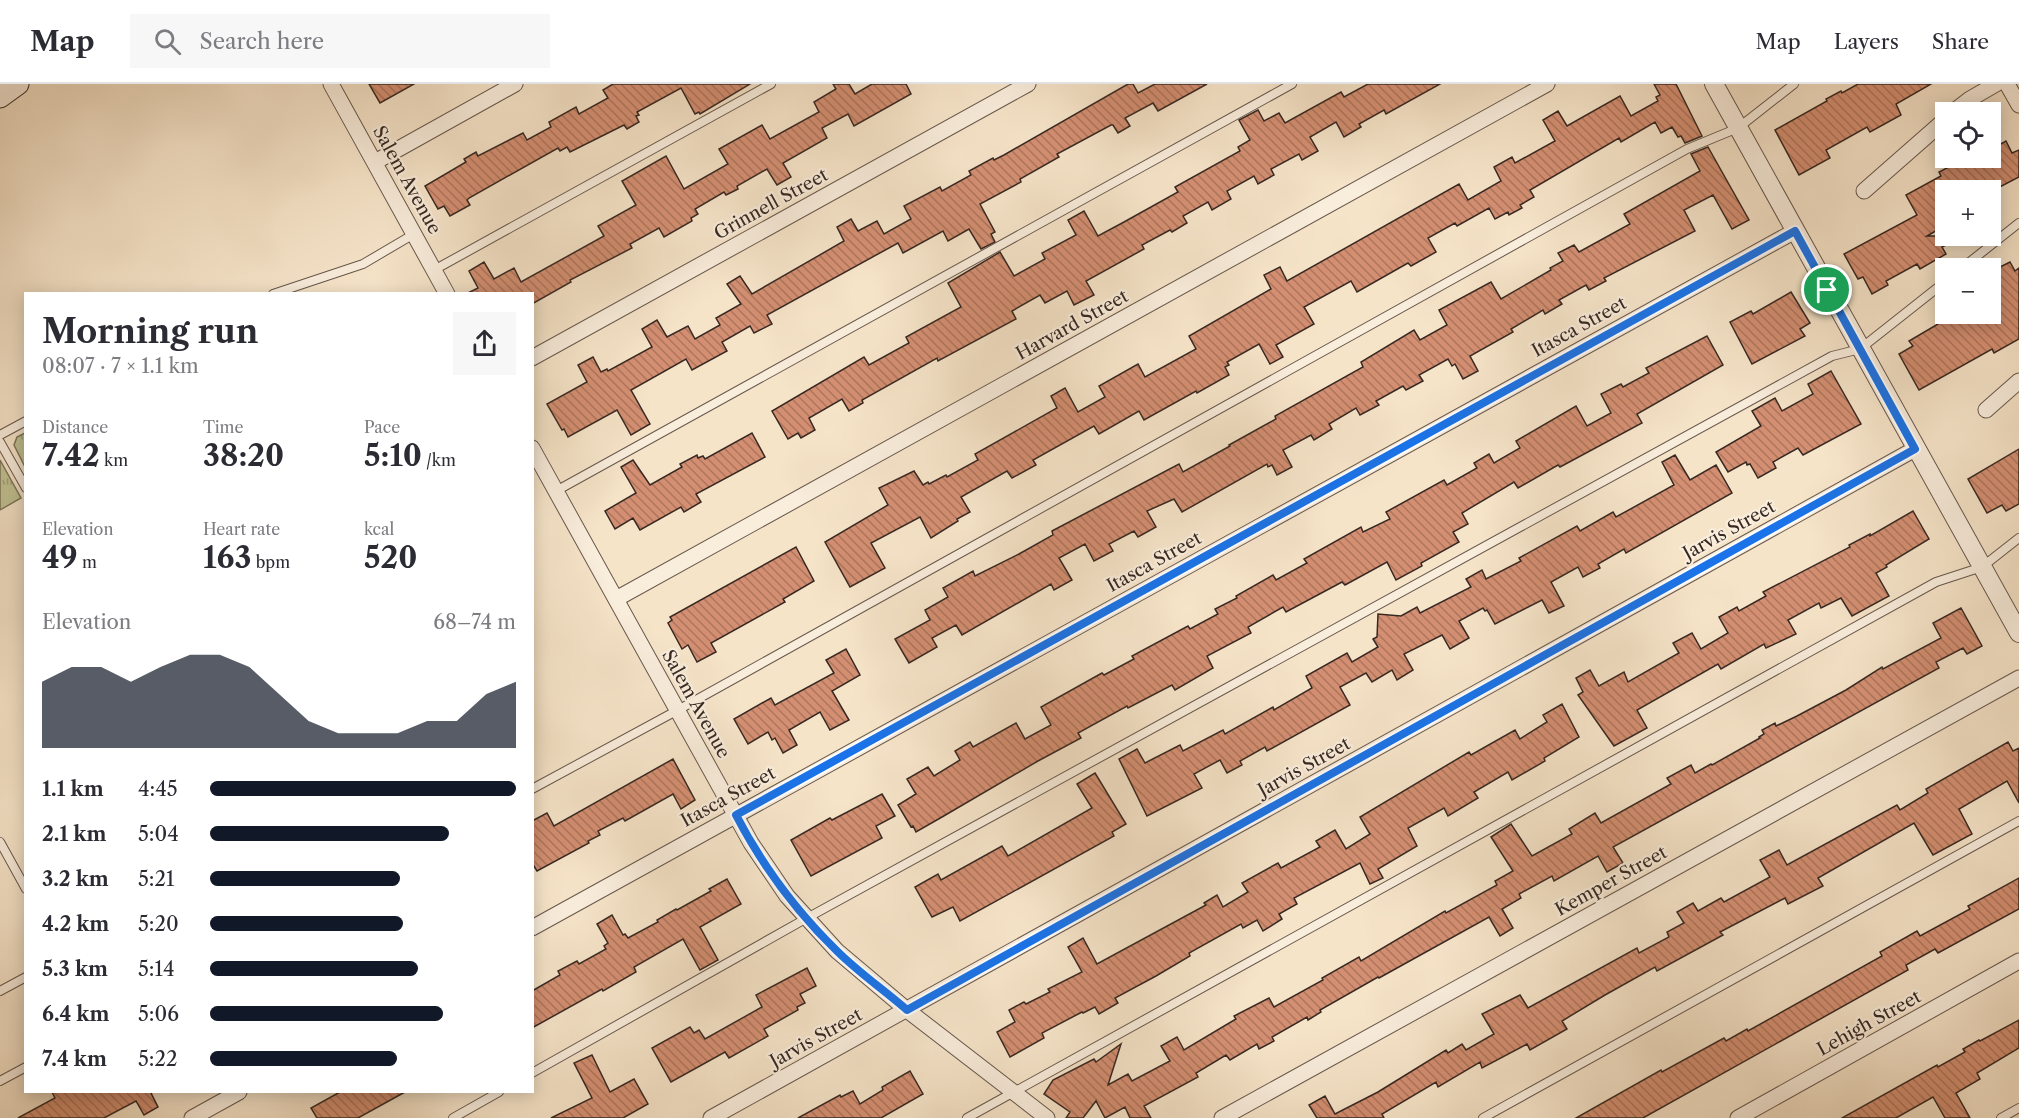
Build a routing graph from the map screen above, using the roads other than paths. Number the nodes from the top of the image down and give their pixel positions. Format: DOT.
graph roads {
  1 [pos="18,84"];
  2 [pos="331,84"];
  3 [pos="515,84"];
  4 [pos="771,84"];
  5 [pos="1028,84"];
  6 [pos="1292,84"];
  7 [pos="1547,84"];
  8 [pos="1714,84"];
  9 [pos="1794,84"];
  10 [pos="1996,84"];
  11 [pos="2007,84"];
  12 [pos="0,97"];
  13 [pos="1966,102"];
  14 [pos="2019,105"];
  15 [pos="1738,128"];
  16 [pos="1935,129"];
  17 [pos="375,162"];
  18 [pos="1864,191"];
  19 [pos="2019,223"];
  20 [pos="1795,231"];
  21 [pos="414,234"];
  22 [pos="1975,258"];
  23 [pos="434,270"];
  24 [pos="1935,290"];
  25 [pos="279,292"];
  26 [pos="446,292"];
  27 [pos="1860,349"];
  28 [pos="534,357"];
  29 [pos="2019,381"];
  30 [pos="1986,410"];
  31 [pos="24,422"];
  32 [pos="0,435"];
  33 [pos="0,442"];
  34 [pos="1915,449"];
  35 [pos="534,452"];
  36 [pos="24,484"];
  37 [pos="556,491"];
  38 [pos="2019,538"];
  39 [pos="1982,567"];
  40 [pos="616,599"];
  41 [pos="2019,633"];
  42 [pos="2019,678"];
  43 [pos="678,710"];
  44 [pos="534,788"];
  45 [pos="736,815"];
  46 [pos="2019,821"];
  47 [pos="0,842"];
  48 [pos="24,885"];
  49 [pos="807,918"];
  50 [pos="534,927"];
  51 [pos="2019,962"];
  52 [pos="24,978"];
  53 [pos="0,991"];
  54 [pos="907,1010"];
  55 [pos="24,1068"];
  56 [pos="534,1072"];
  57 [pos="0,1081"];
  58 [pos="1014,1092"];
  59 [pos="237,1093"];
  60 [pos="497,1093"];
  61 [pos="2019,1108"];
  62 [pos="192,1118"];
  63 [pos="453,1118"];
  64 [pos="711,1118"];
  65 [pos="967,1118"];
  66 [pos="1047,1118"];
  67 [pos="1222,1118"];
  68 [pos="1483,1118"];
  69 [pos="1738,1118"];
  70 [pos="2001,1118"];
  1 -- 12 [label="main road"];
  2 -- 17 [label="street, Salem Avenue"];
  3 -- 17 [label="street"];
  4 -- 23 [label="lane"];
  5 -- 28 [label="street, Grinnell Street"];
  6 -- 37 [label="lane"];
  7 -- 40 [label="street, Harvard Street"];
  8 -- 15 [label="street"];
  9 -- 15 [label="lane"];
  10 -- 13 [label="street"];
  11 -- 14 [label="street"];
  15 -- 20 [label="street"];
  15 -- 43 [label="lane"];
  16 -- 18 [label="street"];
  17 -- 21 [label="street, Salem Avenue"];
  19 -- 22 [label="lane"];
  20 -- 27 [label="street"];
  20 -- 45 [label="street, Itasca Street"];
  21 -- 23 [label="street, Salem Avenue"];
  21 -- 25 [label="lane"];
  23 -- 26 [label="street, Salem Avenue"];
  24 -- 27 [label="lane"];
  27 -- 34 [label="street"];
  27 -- 49 [label="lane"];
  29 -- 30 [label="street"];
  31 -- 32 [label="lane"];
  33 -- 36 [label="lane"];
  34 -- 39 [label="street"];
  34 -- 54 [label="street, Jarvis Street"];
  35 -- 37 [label="street, Salem Avenue"];
  37 -- 40 [label="street, Salem Avenue"];
  38 -- 39 [label="lane"];
  39 -- 41 [label="street"];
  39 -- 58 [label="lane"];
  40 -- 43 [label="street, Salem Avenue"];
  42 -- 67 [label="street, Kemper Street"];
  43 -- 44 [label="lane"];
  43 -- 45 [label="street, Salem Avenue"];
  45 -- 49 [label="street, Salem Avenue"];
  45 -- 50 [label="street, Itasca Street"];
  46 -- 68 [label="lane"];
  47 -- 48 [label="lane"];
  49 -- 54 [label="street, Salem Avenue"];
  49 -- 56 [label="lane"];
  51 -- 69 [label="street, Lehigh Street"];
  52 -- 53 [label="lane"];
  54 -- 58 [label="street, Salem Avenue"];
  54 -- 64 [label="street, Jarvis Street"];
  55 -- 57 [label="lane"];
  58 -- 65 [label="lane"];
  58 -- 66 [label="street, Salem Avenue"];
  59 -- 62 [label="street"];
  60 -- 63 [label="lane"];
  61 -- 70 [label="lane"];
}
